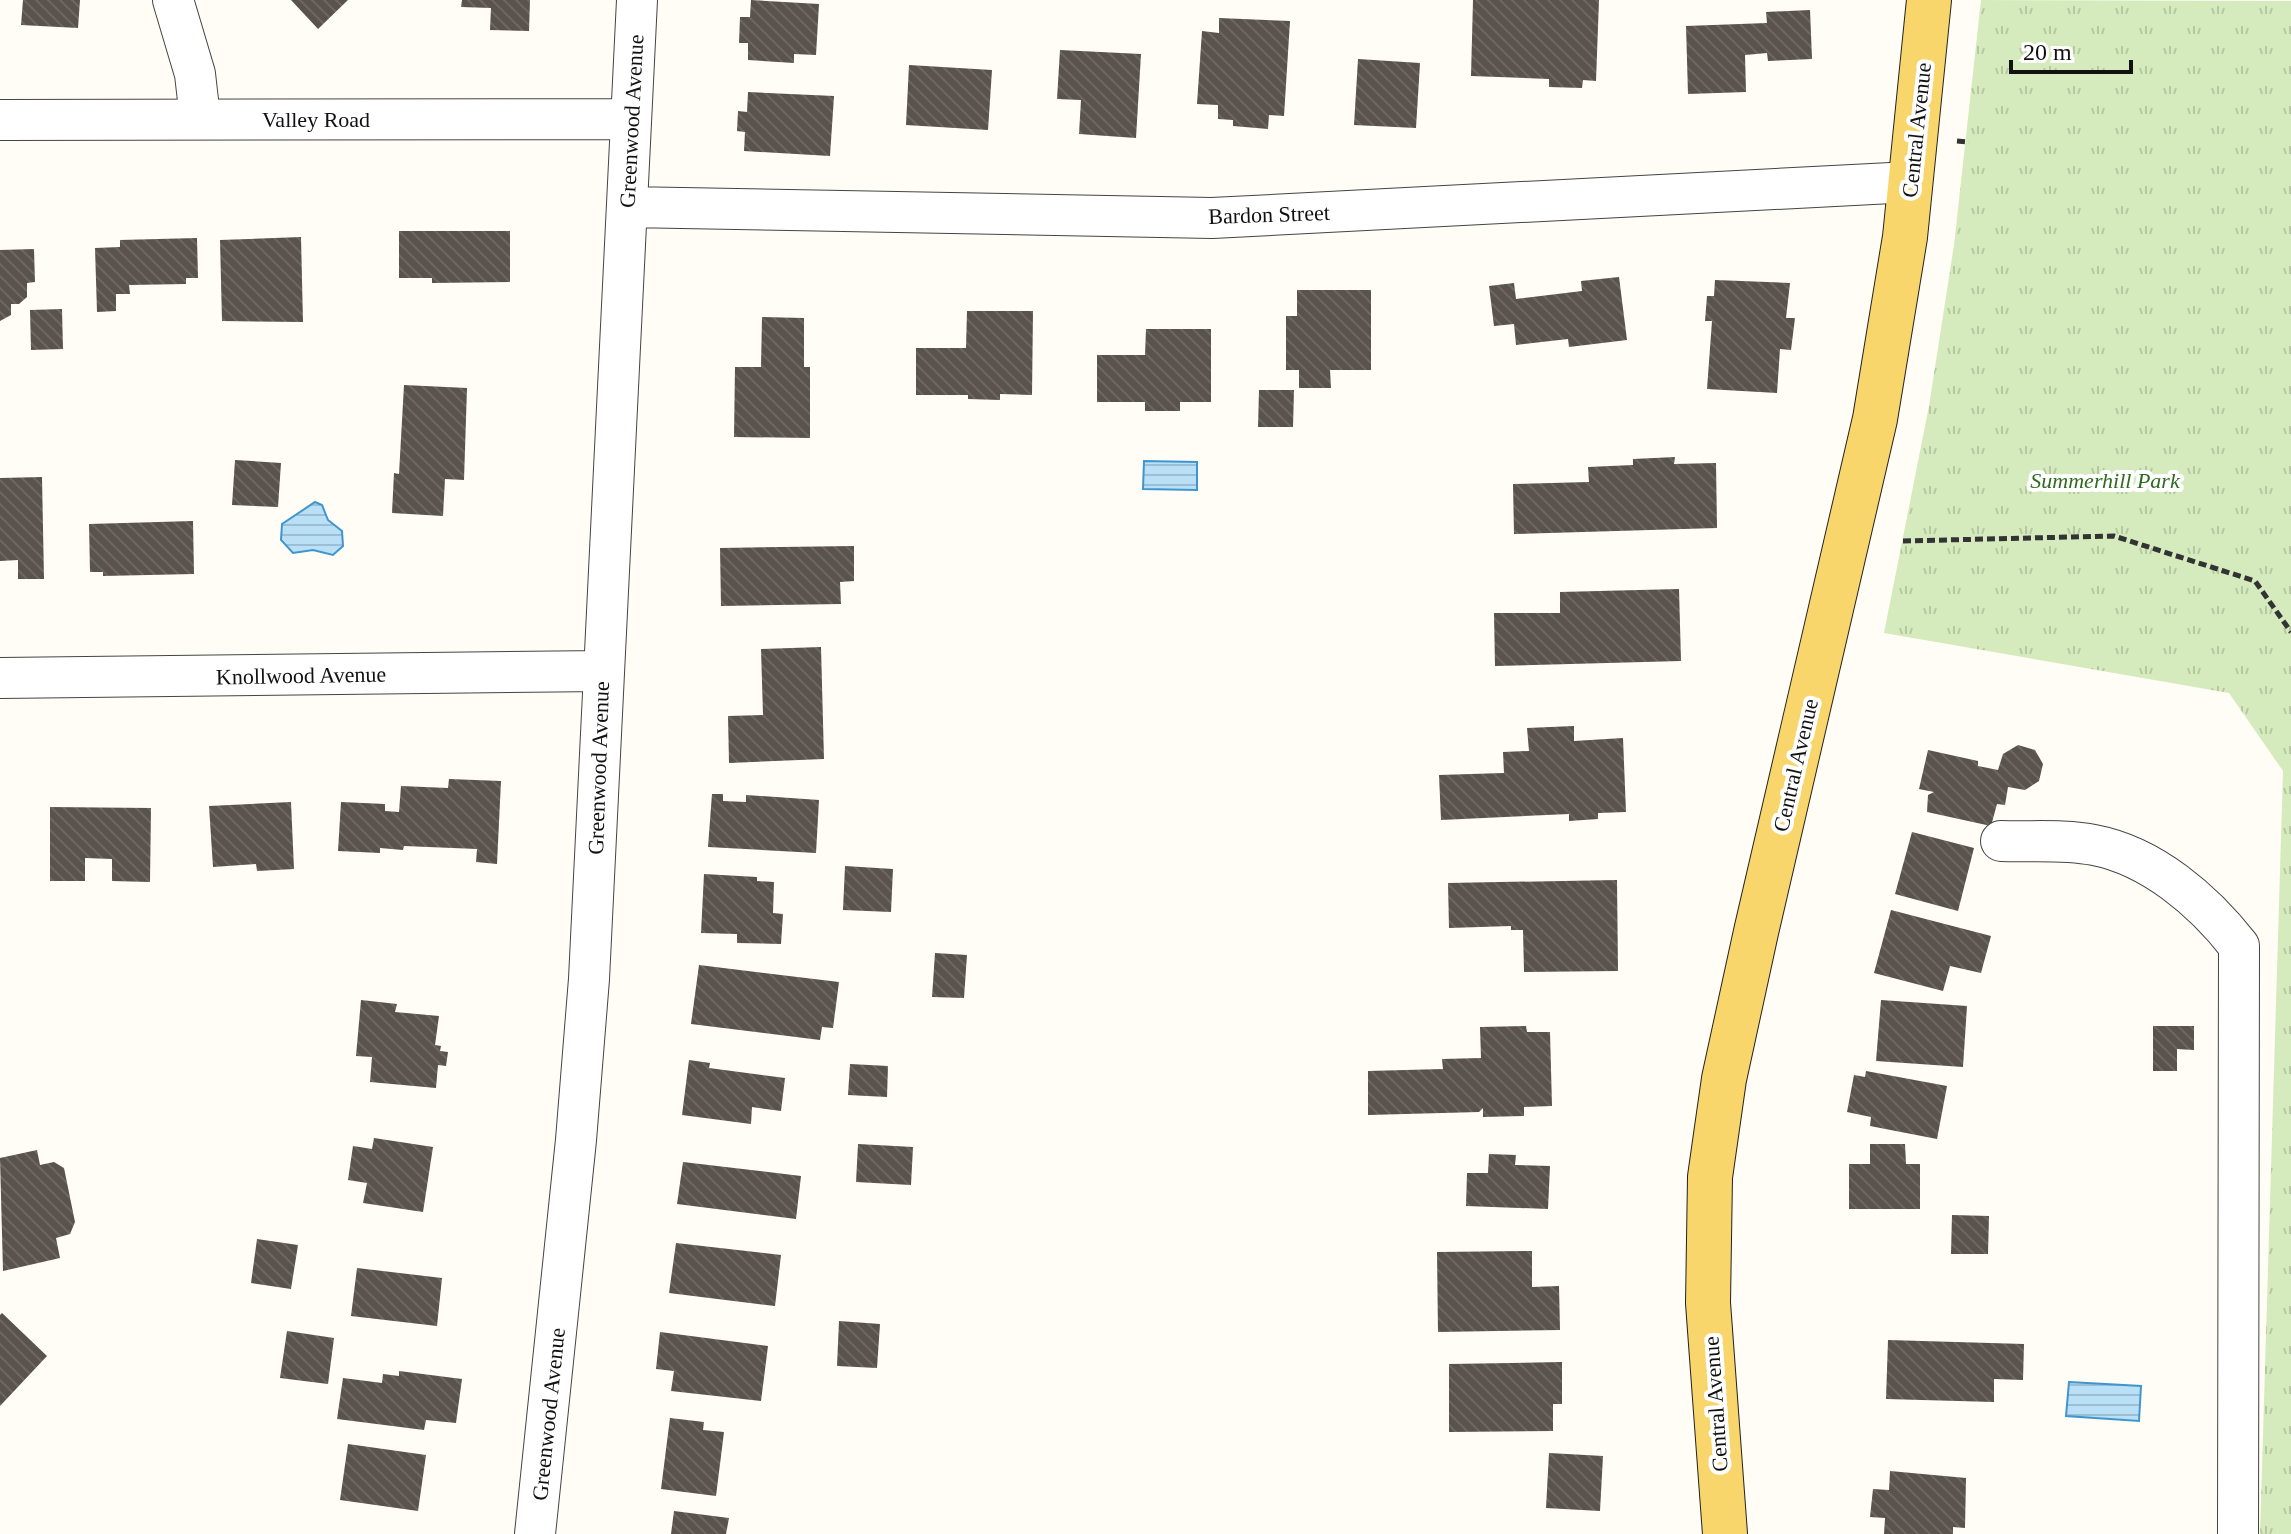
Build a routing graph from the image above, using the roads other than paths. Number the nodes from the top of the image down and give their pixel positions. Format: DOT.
graph roads {
  1 [pos="173,0"];
  2 [pos="637,0"];
  3 [pos="1929,0"];
  4 [pos="200,118"];
  5 [pos="631,119"];
  6 [pos="0,120"];
  7 [pos="1911,182"];
  8 [pos="627,207"];
  9 [pos="602,671"];
  10 [pos="0,678"];
  11 [pos="2001,841"];
  12 [pos="535,1534"];
  13 [pos="1725,1534"];
  14 [pos="2238,1534"];
  1 -- 4 [label="street"];
  2 -- 5 [label="street, Greenwood Avenue"];
  3 -- 7 [label="main road, Central Avenue"];
  4 -- 5 [label="street, Valley Road"];
  4 -- 6 [label="street, Valley Road"];
  5 -- 8 [label="street, Greenwood Avenue"];
  7 -- 8 [label="street, Bardon Street"];
  7 -- 13 [label="main road, Central Avenue"];
  8 -- 9 [label="street, Greenwood Avenue"];
  9 -- 10 [label="street, Knollwood Avenue"];
  9 -- 12 [label="street, Greenwood Avenue"];
  11 -- 14 [label="street"];
}
